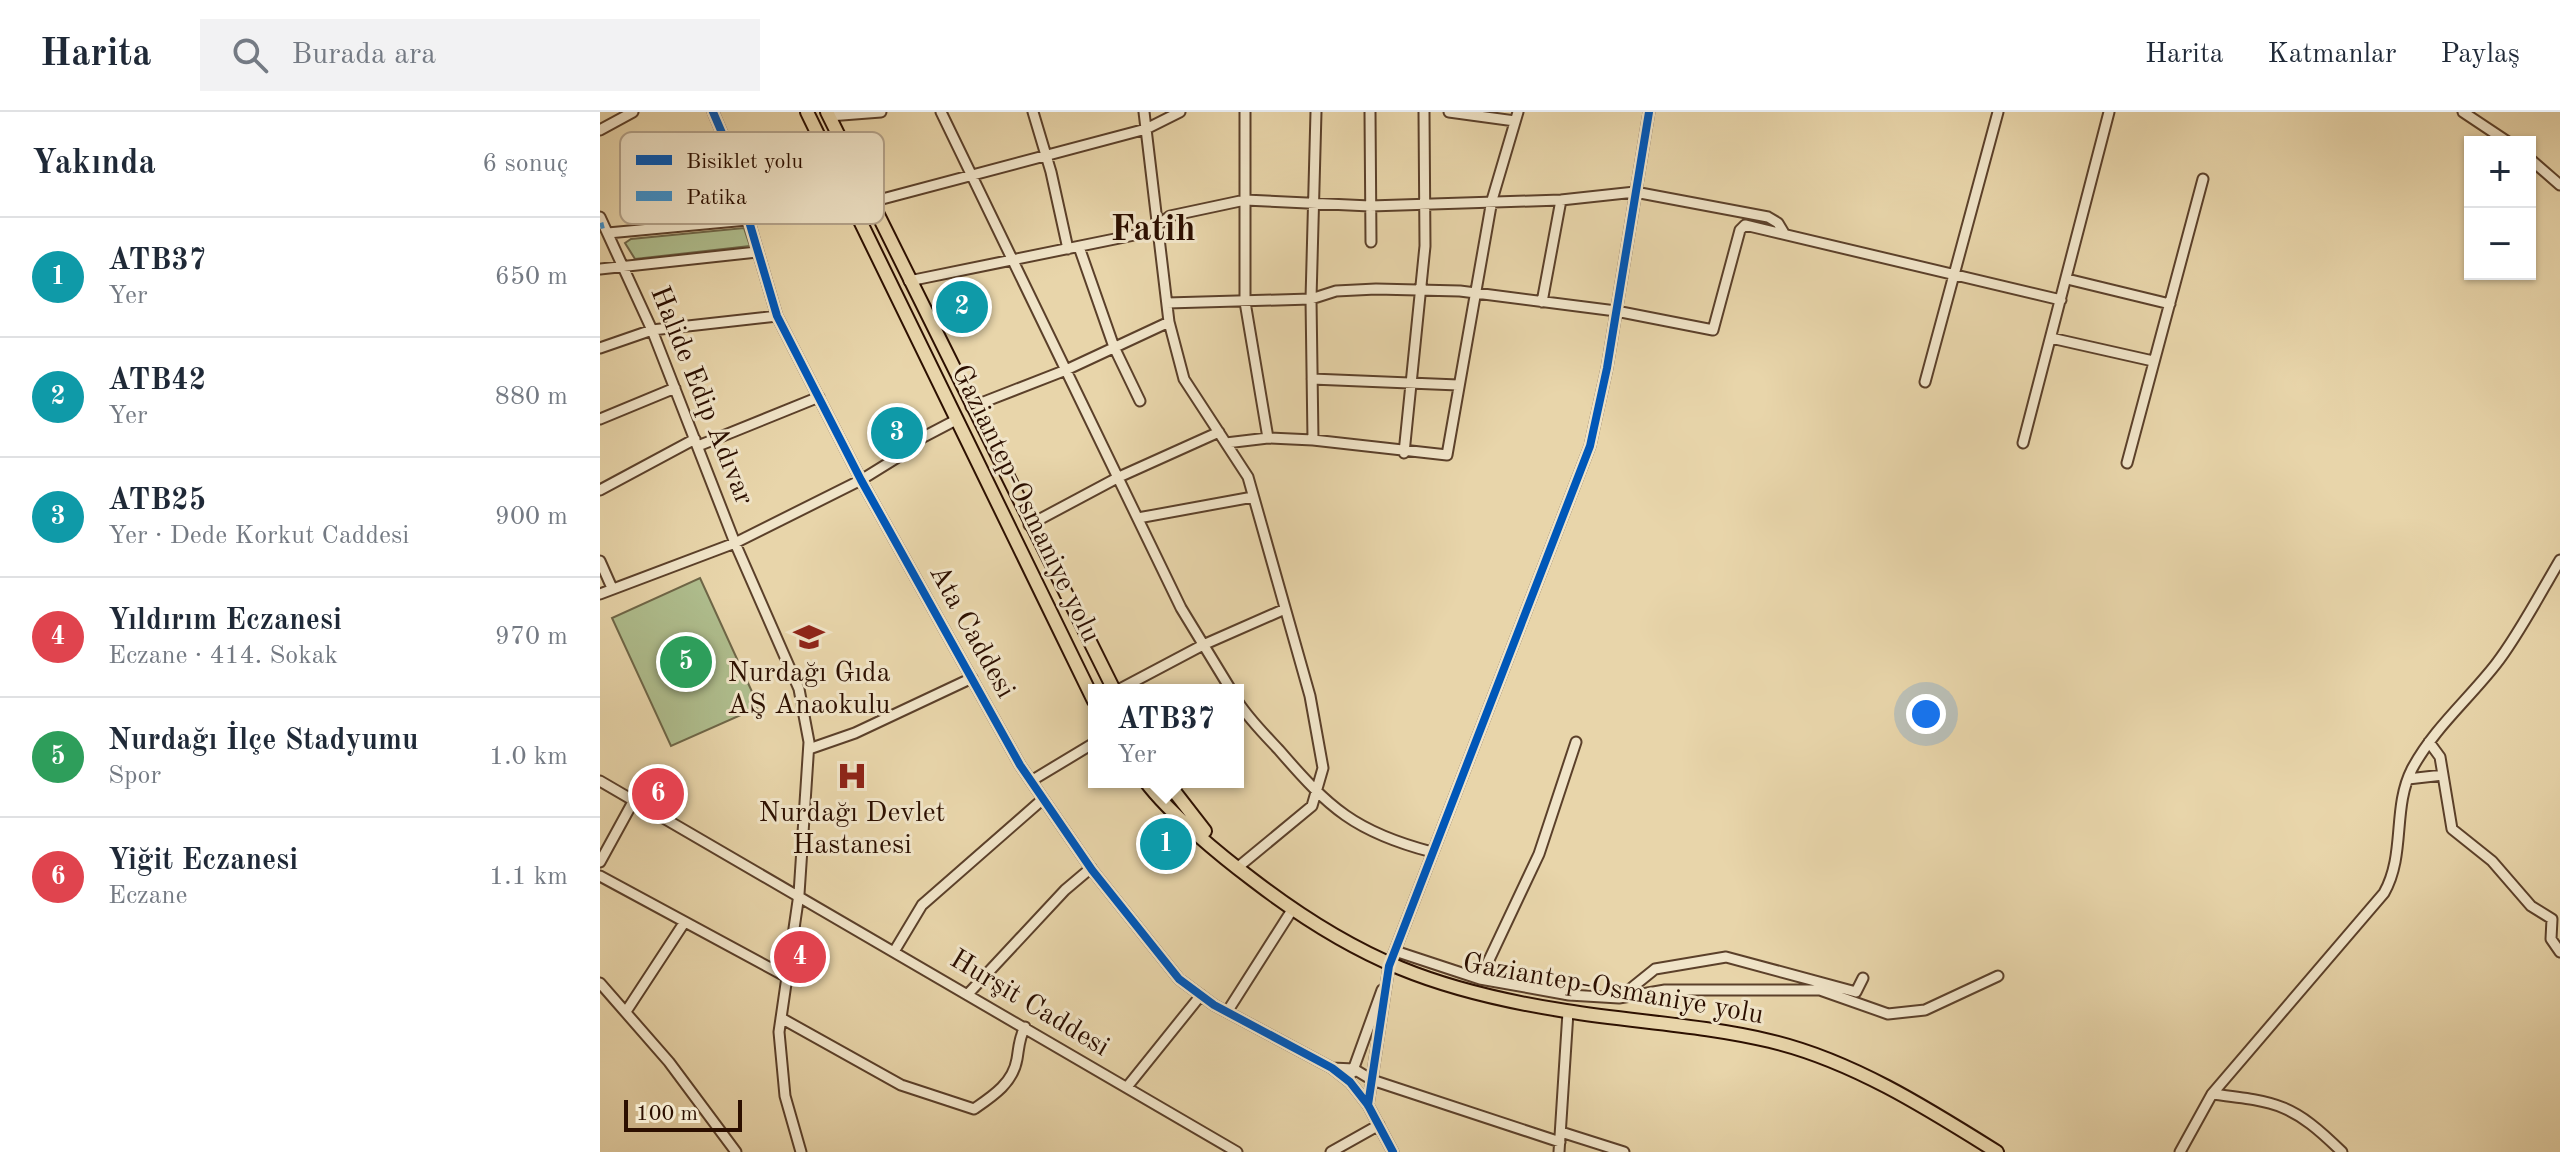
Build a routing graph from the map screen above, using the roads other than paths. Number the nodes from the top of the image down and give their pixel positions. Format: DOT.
graph roads {
  1 [pos="633,112"];
  2 [pos="713,112"];
  3 [pos="807,112"];
  4 [pos="881,112"];
  5 [pos="941,112"];
  6 [pos="1033,112"];
  7 [pos="1144,112"];
  8 [pos="1180,112"];
  9 [pos="1245,112"];
  10 [pos="1316,112"];
  11 [pos="1370,112"];
  12 [pos="1424,112"];
  13 [pos="1449,112"];
  14 [pos="1649,112"];
  15 [pos="1998,112"];
  16 [pos="2109,112"];
  17 [pos="2463,112"];
  18 [pos="828,114"];
  19 [pos="1517,117"];
  20 [pos="1146,129"];
  21 [pos="600,130"];
  22 [pos="722,132"];
  23 [pos="817,132"];
  24 [pos="837,132"];
  25 [pos="2499,136"];
  26 [pos="1046,156"];
  27 [pos="2536,164"];
  28 [pos="974,177"];
  29 [pos="2203,179"];
  30 [pos="2560,185"];
  31 [pos="1635,192"];
  32 [pos="884,199"];
  33 [pos="1245,200"];
  34 [pos="1492,200"];
  35 [pos="1561,200"];
  36 [pos="1422,203"];
  37 [pos="1316,204"];
  38 [pos="1370,206"];
  39 [pos="1157,223"];
  40 [pos="632,224"];
  41 [pos="748,224"];
  42 [pos="863,224"];
  43 [pos="882,224"];
  44 [pos="603,225"];
  45 [pos="1784,233"];
  46 [pos="1371,242"];
  47 [pos="1079,247"];
  48 [pos="1068,249"];
  49 [pos="757,252"];
  50 [pos="1013,260"];
  51 [pos="624,266"];
  52 [pos="600,269"];
  53 [pos="1953,273"];
  54 [pos="2067,279"];
  55 [pos="909,281"];
  56 [pos="1421,289"];
  57 [pos="1474,292"];
  58 [pos="1311,299"];
  59 [pos="2061,300"];
  60 [pos="1245,302"];
  61 [pos="1542,302"];
  62 [pos="1167,303"];
  63 [pos="2170,304"];
  64 [pos="1616,311"];
  65 [pos="777,316"];
  66 [pos="1169,322"];
  67 [pos="652,330"];
  68 [pos="2051,338"];
  69 [pos="1114,347"];
  70 [pos="600,348"];
  71 [pos="2153,361"];
  72 [pos="1066,370"];
  73 [pos="1312,379"];
  74 [pos="1411,381"];
  75 [pos="1925,382"];
  76 [pos="1458,385"];
  77 [pos="675,388"];
  78 [pos="819,397"];
  79 [pos="1140,401"];
  80 [pos="971,407"];
  81 [pos="600,419"];
  82 [pos="956,420"];
  83 [pos="1219,432"];
  84 [pos="1268,438"];
  85 [pos="1313,440"];
  86 [pos="697,442"];
  87 [pos="1226,443"];
  88 [pos="2023,443"];
  89 [pos="1404,453"];
  90 [pos="2127,463"];
  91 [pos="1119,477"];
  92 [pos="861,480"];
  93 [pos="600,490"];
  94 [pos="1253,497"];
  95 [pos="1138,518"];
  96 [pos="1029,525"];
  97 [pos="735,543"];
  98 [pos="2560,560"];
  99 [pos="600,561"];
  100 [pos="612,588"];
  101 [pos="600,594"];
  102 [pos="1285,609"];
  103 [pos="1203,645"];
  104 [pos="972,678"];
  105 [pos="1113,684"];
  106 [pos="1128,684"];
  107 [pos="1227,684"];
  108 [pos="1088,689"];
  109 [pos="1244,709"];
  110 [pos="1576,742"];
  111 [pos="2429,742"];
  112 [pos="1088,747"];
  113 [pos="809,749"];
  114 [pos="2443,775"];
  115 [pos="2408,779"];
  116 [pos="600,781"];
  117 [pos="1031,781"];
  118 [pos="1152,788"];
  119 [pos="1172,788"];
  120 [pos="1315,792"];
  121 [pos="1043,799"];
  122 [pos="634,800"];
  123 [pos="1432,852"];
  124 [pos="600,862"];
  125 [pos="1233,865"];
  126 [pos="1091,868"];
  127 [pos="600,876"];
  128 [pos="799,894"];
  129 [pos="1292,910"];
  130 [pos="684,923"];
  131 [pos="895,950"];
  132 [pos="1395,951"];
  133 [pos="2560,952"];
  134 [pos="1389,966"];
  135 [pos="785,976"];
  136 [pos="1998,976"];
  137 [pos="1863,978"];
  138 [pos="1480,979"];
  139 [pos="600,983"];
  140 [pos="1384,987"];
  141 [pos="968,994"];
  142 [pos="1201,995"];
  143 [pos="1619,998"];
  144 [pos="627,1010"];
  145 [pos="1227,1012"];
  146 [pos="1568,1012"];
  147 [pos="781,1018"];
  148 [pos="1025,1027"];
  149 [pos="1332,1068"];
  150 [pos="1354,1069"];
  151 [pos="1372,1080"];
  152 [pos="1350,1082"];
  153 [pos="1127,1087"];
  154 [pos="2212,1094"];
  155 [pos="1368,1105"];
  156 [pos="1379,1125"];
  157 [pos="1560,1142"];
  158 [pos="736,1152"];
  159 [pos="801,1152"];
  160 [pos="1237,1152"];
  161 [pos="1331,1152"];
  162 [pos="1393,1152"];
  163 [pos="1624,1152"];
  164 [pos="1997,1152"];
  165 [pos="2180,1152"];
  166 [pos="2342,1152"];
  1 -- 21 [label="street"];
  2 -- 22 [label="street, Ata Caddesi"];
  3 -- 23 [label="highway, Gaziantep-Osmaniye yolu"];
  4 -- 18 [label="street"];
  5 -- 28 [label="street"];
  6 -- 26 [label="street"];
  7 -- 20 [label="street"];
  8 -- 20 [label="street"];
  9 -- 33 [label="street"];
  10 -- 37 [label="street"];
  11 -- 38 [label="street"];
  12 -- 36 [label="street"];
  13 -- 19 [label="street"];
  14 -- 31 [label="street"];
  15 -- 53 [label="street"];
  16 -- 54 [label="street"];
  17 -- 25 [label="street"];
  18 -- 24 [label="highway, Gaziantep-Osmaniye yolu"];
  19 -- 34 [label="street"];
  20 -- 26 [label="street"];
  20 -- 39 [label="street"];
  26 -- 28 [label="street"];
  26 -- 48 [label="street"];
  27 -- 30 [label="street"];
  28 -- 32 [label="street"];
  28 -- 50 [label="street"];
  29 -- 63 [label="street"];
  31 -- 35 [label="street"];
  31 -- 45 [label="street"];
  31 -- 64 [label="street"];
  33 -- 37 [label="street"];
  33 -- 39 [label="street"];
  33 -- 60 [label="street"];
  34 -- 35 [label="street"];
  34 -- 36 [label="street"];
  34 -- 57 [label="street"];
  35 -- 61 [label="street"];
  36 -- 38 [label="street"];
  36 -- 56 [label="street"];
  37 -- 38 [label="street"];
  37 -- 58 [label="street"];
  38 -- 46 [label="street"];
  39 -- 47 [label="street"];
  39 -- 62 [label="street"];
  40 -- 44 [label="street"];
  41 -- 49 [label="street, Ata Caddesi"];
  42 -- 82 [label="highway, Gaziantep-Osmaniye yolu"];
  43 -- 55 [label="highway, Gaziantep-Osmaniye yolu"];
  44 -- 51 [label="street, Halide Edip Adıvar"];
  45 -- 53 [label="street"];
  45 -- 64 [label="street"];
  47 -- 48 [label="street"];
  47 -- 69 [label="street"];
  48 -- 50 [label="street"];
  49 -- 51 [label="street"];
  49 -- 65 [label="street, Ata Caddesi"];
  50 -- 55 [label="street"];
  50 -- 72 [label="street"];
  51 -- 52 [label="street"];
  51 -- 67 [label="street, Halide Edip Adıvar"];
  53 -- 59 [label="street"];
  53 -- 75 [label="street"];
  54 -- 59 [label="street"];
  54 -- 63 [label="street"];
  55 -- 80 [label="highway, Gaziantep-Osmaniye yolu"];
  56 -- 57 [label="street"];
  56 -- 58 [label="street"];
  56 -- 74 [label="street"];
  57 -- 61 [label="street"];
  57 -- 76 [label="street"];
  58 -- 60 [label="street"];
  58 -- 73 [label="street"];
  59 -- 68 [label="street"];
  60 -- 62 [label="street"];
  60 -- 84 [label="street"];
  61 -- 64 [label="street"];
  62 -- 66 [label="street"];
  63 -- 71 [label="street"];
  64 -- 123 [label="street"];
  65 -- 67 [label="street"];
  65 -- 78 [label="street, Ata Caddesi"];
  66 -- 69 [label="street"];
  66 -- 83 [label="street"];
  67 -- 70 [label="street"];
  67 -- 77 [label="street, Halide Edip Adıvar"];
  68 -- 71 [label="street"];
  68 -- 88 [label="street"];
  69 -- 72 [label="street"];
  69 -- 79 [label="street"];
  71 -- 90 [label="street"];
  72 -- 80 [label="street"];
  72 -- 91 [label="street"];
  73 -- 74 [label="street"];
  73 -- 85 [label="street"];
  74 -- 76 [label="street"];
  74 -- 89 [label="street"];
  76 -- 89 [label="street"];
  77 -- 81 [label="street"];
  77 -- 86 [label="street, Halide Edip Adıvar"];
  78 -- 86 [label="street"];
  78 -- 92 [label="street, Ata Caddesi"];
  80 -- 96 [label="highway, Gaziantep-Osmaniye yolu"];
  82 -- 92 [label="street"];
  82 -- 108 [label="highway, Gaziantep-Osmaniye yolu"];
  83 -- 87 [label="street"];
  83 -- 91 [label="street"];
  84 -- 85 [label="street"];
  84 -- 87 [label="street"];
  85 -- 89 [label="street"];
  86 -- 93 [label="street"];
  86 -- 97 [label="street, Halide Edip Adıvar"];
  87 -- 94 [label="street"];
  91 -- 95 [label="street"];
  91 -- 96 [label="street"];
  92 -- 97 [label="street"];
  92 -- 104 [label="street, Ata Caddesi"];
  94 -- 95 [label="street"];
  94 -- 102 [label="street"];
  95 -- 103 [label="street"];
  96 -- 105 [label="highway, Gaziantep-Osmaniye yolu"];
  97 -- 100 [label="street"];
  97 -- 113 [label="street, Halide Edip Adıvar"];
  98 -- 111 [label="street"];
  99 -- 100 [label="street"];
  100 -- 101 [label="street"];
  102 -- 103 [label="street"];
  102 -- 120 [label="street"];
  103 -- 106 [label="street"];
  103 -- 107 [label="street"];
  104 -- 113 [label="street"];
  104 -- 117 [label="street, Ata Caddesi"];
  109 -- 120 [label="street"];
  110 -- 138 [label="street"];
  111 -- 114 [label="street"];
  111 -- 115 [label="street"];
  112 -- 117 [label="street"];
  113 -- 128 [label="street, Halide Edip Adıvar"];
  114 -- 115 [label="street"];
  114 -- 133 [label="street"];
  115 -- 154 [label="street"];
  116 -- 122 [label="street, Hurşit Caddesi"];
  117 -- 121 [label="street, Ata Caddesi"];
  118 -- 125 [label="highway, Gaziantep-Osmaniye yolu"];
  119 -- 125 [label="highway, Gaziantep-Osmaniye yolu"];
  120 -- 123 [label="street"];
  120 -- 125 [label="street"];
  121 -- 126 [label="street, Ata Caddesi"];
  121 -- 131 [label="street"];
  122 -- 124 [label="street"];
  122 -- 128 [label="street, Hurşit Caddesi"];
  123 -- 132 [label="street"];
  125 -- 129 [label="highway, Gaziantep-Osmaniye yolu"];
  126 -- 141 [label="street"];
  126 -- 142 [label="street, Ata Caddesi"];
  127 -- 130 [label="street"];
  128 -- 131 [label="street, Hurşit Caddesi"];
  128 -- 135 [label="street, Halide Edip Adıvar"];
  129 -- 134 [label="highway, Gaziantep-Osmaniye yolu"];
  129 -- 145 [label="street"];
  130 -- 135 [label="street"];
  130 -- 144 [label="street"];
  131 -- 141 [label="street, Hurşit Caddesi"];
  132 -- 134 [label="street"];
  132 -- 138 [label="street"];
  134 -- 140 [label="street"];
  134 -- 146 [label="highway, Gaziantep-Osmaniye yolu"];
  135 -- 147 [label="street, Halide Edip Adıvar"];
  136 -- 143 [label="street"];
  137 -- 143 [label="street"];
  138 -- 143 [label="street"];
  139 -- 144 [label="street"];
  140 -- 150 [label="street"];
  140 -- 151 [label="street"];
  141 -- 148 [label="street, Hurşit Caddesi"];
  142 -- 145 [label="street, Ata Caddesi"];
  142 -- 153 [label="street"];
  144 -- 158 [label="street"];
  145 -- 149 [label="street, Ata Caddesi"];
  146 -- 157 [label="street"];
  146 -- 164 [label="highway, Gaziantep-Osmaniye yolu"];
  147 -- 148 [label="street"];
  147 -- 159 [label="street, Halide Edip Adıvar"];
  148 -- 153 [label="street, Hurşit Caddesi"];
  149 -- 150 [label="street"];
  149 -- 152 [label="street, Ata Caddesi"];
  150 -- 151 [label="street"];
  150 -- 152 [label="street"];
  151 -- 155 [label="street"];
  151 -- 157 [label="street"];
  152 -- 155 [label="street, Ata Caddesi"];
  153 -- 160 [label="street, Hurşit Caddesi"];
  154 -- 165 [label="street"];
  154 -- 166 [label="street"];
  155 -- 156 [label="street, Ata Caddesi"];
  156 -- 161 [label="street"];
  156 -- 162 [label="street, Ata Caddesi"];
  157 -- 163 [label="street"];
}
